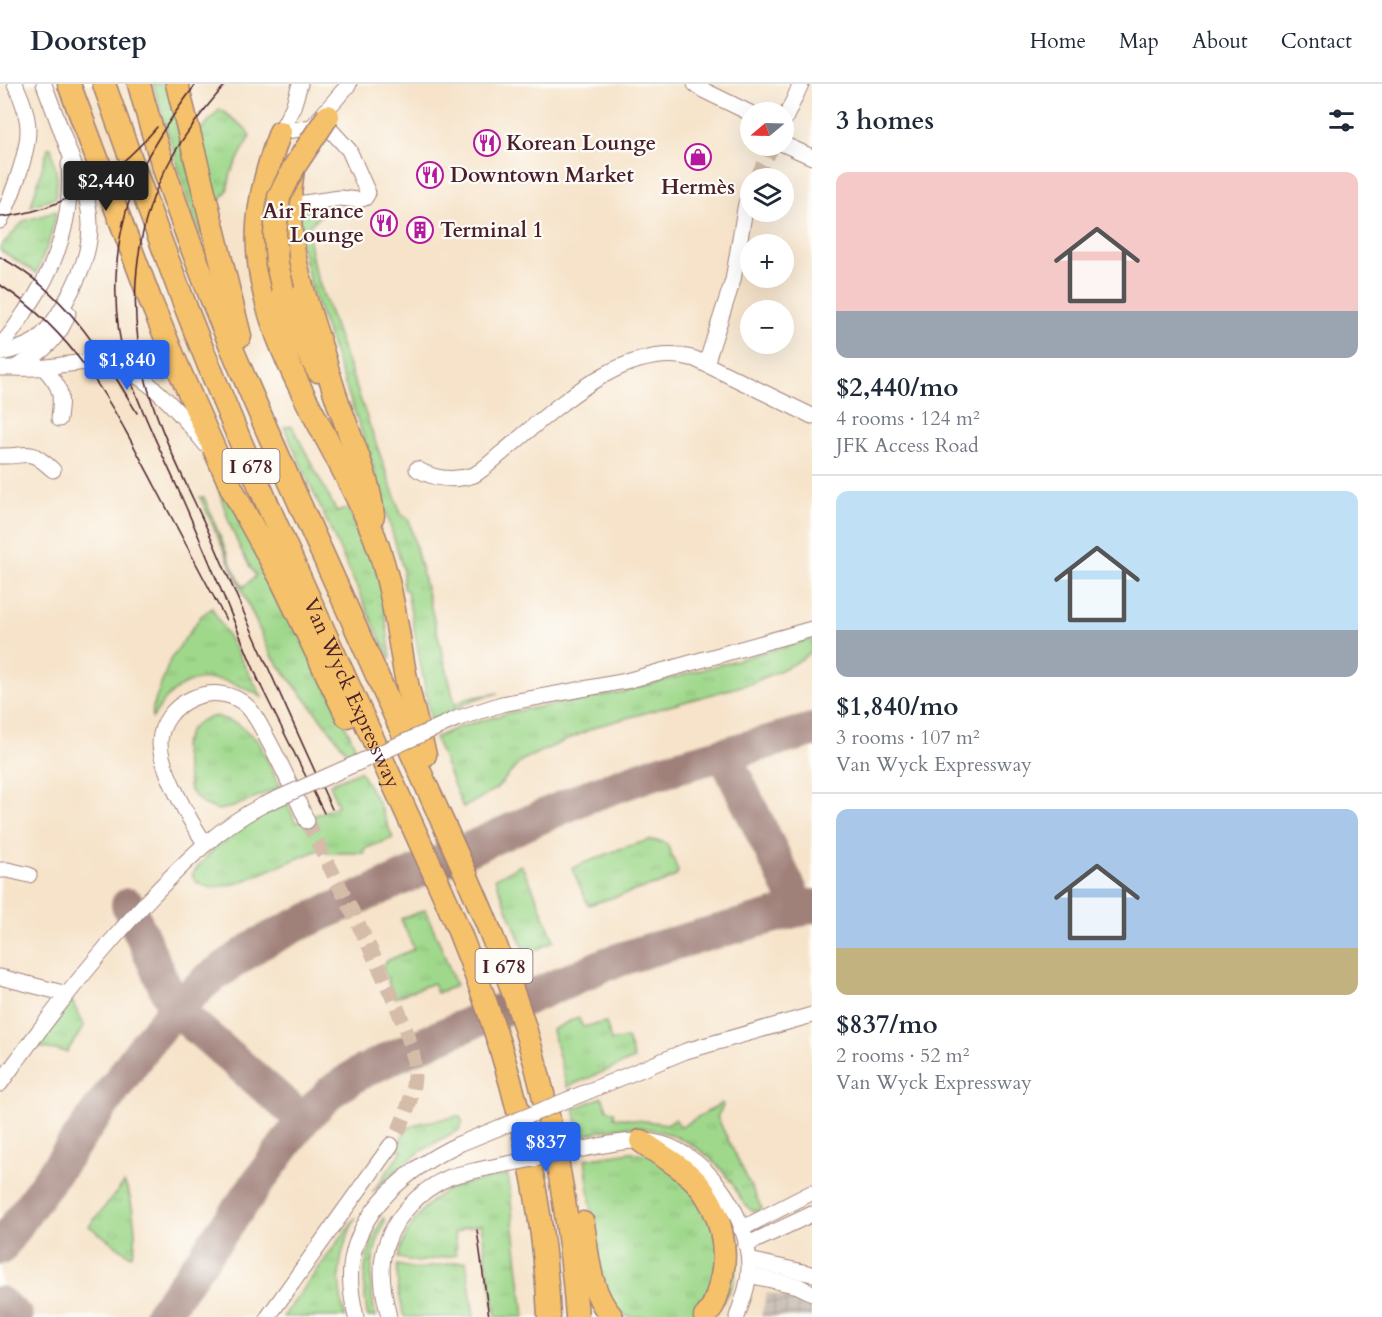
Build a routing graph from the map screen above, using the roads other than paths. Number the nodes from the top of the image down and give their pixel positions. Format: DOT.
graph roads {
  1 [pos="15,84"];
  2 [pos="44,84"];
  3 [pos="69,84"];
  4 [pos="104,84"];
  5 [pos="132,84"];
  6 [pos="139,84"];
  7 [pos="177,84"];
  8 [pos="349,84"];
  9 [pos="355,84"];
  10 [pos="694,84"];
  11 [pos="801,84"];
  12 [pos="299,85"];
  13 [pos="793,102"];
  14 [pos="740,108"];
  15 [pos="322,118"];
  16 [pos="280,132"];
  17 [pos="68,149"];
  18 [pos="794,149"];
  19 [pos="812,157"];
  20 [pos="169,187"];
  21 [pos="290,206"];
  22 [pos="0,221"];
  23 [pos="743,222"];
  24 [pos="79,278"];
  25 [pos="16,325"];
  26 [pos="0,334"];
  27 [pos="0,346"];
  28 [pos="18,350"];
  29 [pos="0,354"];
  30 [pos="706,364"];
  31 [pos="7,368"];
  32 [pos="44,368"];
  33 [pos="258,410"];
  34 [pos="342,415"];
  35 [pos="812,416"];
  36 [pos="59,419"];
  37 [pos="0,456"];
  38 [pos="221,464"];
  39 [pos="417,469"];
  40 [pos="53,470"];
  41 [pos="375,539"];
  42 [pos="812,629"];
  43 [pos="406,812"];
  44 [pos="438,812"];
  45 [pos="307,820"];
  46 [pos="205,843"];
  47 [pos="0,870"];
  48 [pos="29,874"];
  49 [pos="0,977"];
  50 [pos="67,994"];
  51 [pos="812,1015"];
  52 [pos="0,1084"];
  53 [pos="551,1126"];
  54 [pos="641,1142"];
  55 [pos="391,1145"];
  56 [pos="811,1193"];
  57 [pos="536,1201"];
  58 [pos="812,1214"];
  59 [pos="741,1228"];
  60 [pos="748,1260"];
  61 [pos="812,1274"];
  62 [pos="812,1293"];
  63 [pos="268,1317"];
  64 [pos="356,1317"];
  65 [pos="389,1317"];
  66 [pos="535,1317"];
  67 [pos="549,1317"];
  68 [pos="577,1317"];
  69 [pos="612,1317"];
  70 [pos="705,1317"];
  71 [pos="736,1317"];
  1 -- 22 [label="street"];
  2 -- 17 [label="street"];
  3 -- 38 [label="highway"];
  4 -- 43 [label="highway, Van Wyck Expressway / I 678"];
  5 -- 20 [label="highway"];
  6 -- 20 [label="highway, Van Wyck Expressway / I 678"];
  7 -- 33 [label="highway"];
  8 -- 15 [label="street"];
  9 -- 15 [label="street"];
  10 -- 14 [label="street"];
  11 -- 13 [label="street"];
  12 -- 16 [label="street"];
  15 -- 16 [label="street"];
  15 -- 21 [label="highway"];
  15 -- 21 [label="street"];
  15 -- 34 [label="highway, bridge"];
  16 -- 41 [label="highway"];
  17 -- 24 [label="street"];
  17 -- 25 [label="street"];
  18 -- 19 [label="street"];
  20 -- 33 [label="highway, Van Wyck Expressway / I 678"];
  21 -- 34 [label="highway"];
  23 -- 30 [label="street"];
  24 -- 28 [label="street"];
  24 -- 31 [label="street"];
  25 -- 26 [label="street"];
  25 -- 27 [label="street"];
  27 -- 28 [label="street"];
  28 -- 29 [label="street"];
  30 -- 35 [label="street"];
  30 -- 39 [label="street"];
  31 -- 32 [label="street"];
  32 -- 36 [label="street"];
  32 -- 38 [label="street"];
  33 -- 44 [label="highway, Van Wyck Expressway / I 678"];
  34 -- 41 [label="highway"];
  37 -- 40 [label="street"];
  38 -- 43 [label="highway"];
  41 -- 44 [label="highway"];
  42 -- 46 [label="street, bridge"];
  43 -- 57 [label="highway, Van Wyck Expressway / I 678"];
  44 -- 53 [label="highway, Van Wyck Expressway / I 678"];
  45 -- 46 [label="street"];
  46 -- 50 [label="street"];
  47 -- 48 [label="street"];
  49 -- 50 [label="street"];
  50 -- 52 [label="street"];
  51 -- 64 [label="street, bridge"];
  53 -- 68 [label="highway, Van Wyck Expressway / I 678"];
  53 -- 69 [label="highway"];
  54 -- 59 [label="street"];
  54 -- 65 [label="street, bridge"];
  54 -- 70 [label="highway"];
  55 -- 63 [label="street"];
  56 -- 59 [label="street"];
  57 -- 66 [label="highway"];
  57 -- 67 [label="highway, Van Wyck Expressway / I 678"];
  58 -- 60 [label="street"];
  59 -- 60 [label="street"];
  60 -- 61 [label="street"];
  60 -- 62 [label="street"];
  60 -- 71 [label="street"];
}
